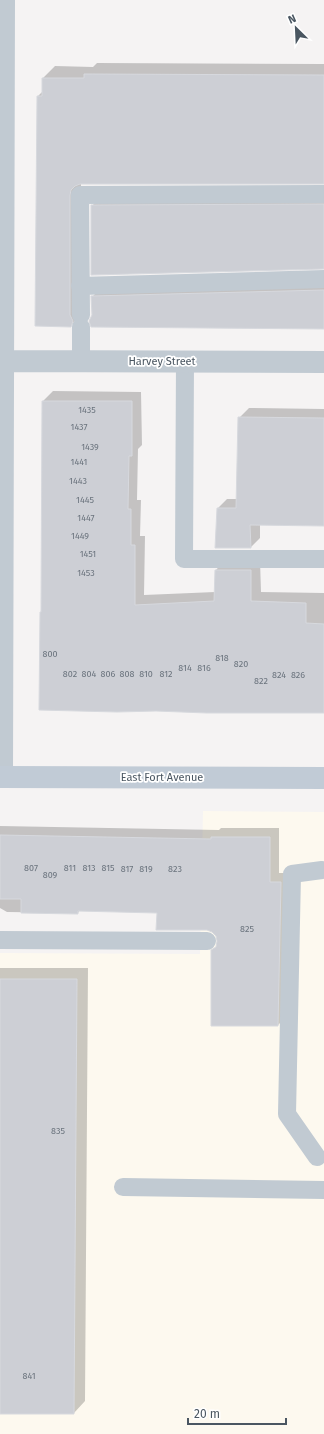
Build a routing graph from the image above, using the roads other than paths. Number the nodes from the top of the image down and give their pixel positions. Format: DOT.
graph roads {
  1 [pos="4,0"];
  2 [pos="324,194"];
  3 [pos="324,279"];
  4 [pos="80,286"];
  5 [pos="2,361"];
  6 [pos="81,361"];
  7 [pos="185,362"];
  8 [pos="324,362"];
  9 [pos="324,559"];
  10 [pos="1,588"];
  11 [pos="1,777"];
  12 [pos="324,778"];
  13 [pos="322,870"];
  14 [pos="0,940"];
  15 [pos="207,941"];
  16 [pos="317,1157"];
  17 [pos="123,1187"];
  18 [pos="324,1190"];
  1 -- 5 [label="street"];
  2 -- 4 [label="lane"];
  3 -- 4 [label="lane"];
  4 -- 6 [label="lane"];
  5 -- 6 [label="street, Harvey Street"];
  5 -- 10 [label="street"];
  6 -- 7 [label="street, Harvey Street"];
  7 -- 8 [label="street, Harvey Street"];
  7 -- 9 [label="lane"];
  10 -- 11 [label="street"];
  11 -- 12 [label="street, East Fort Avenue"];
  13 -- 16 [label="lane"];
  14 -- 15 [label="lane"];
  17 -- 18 [label="lane"];
}
